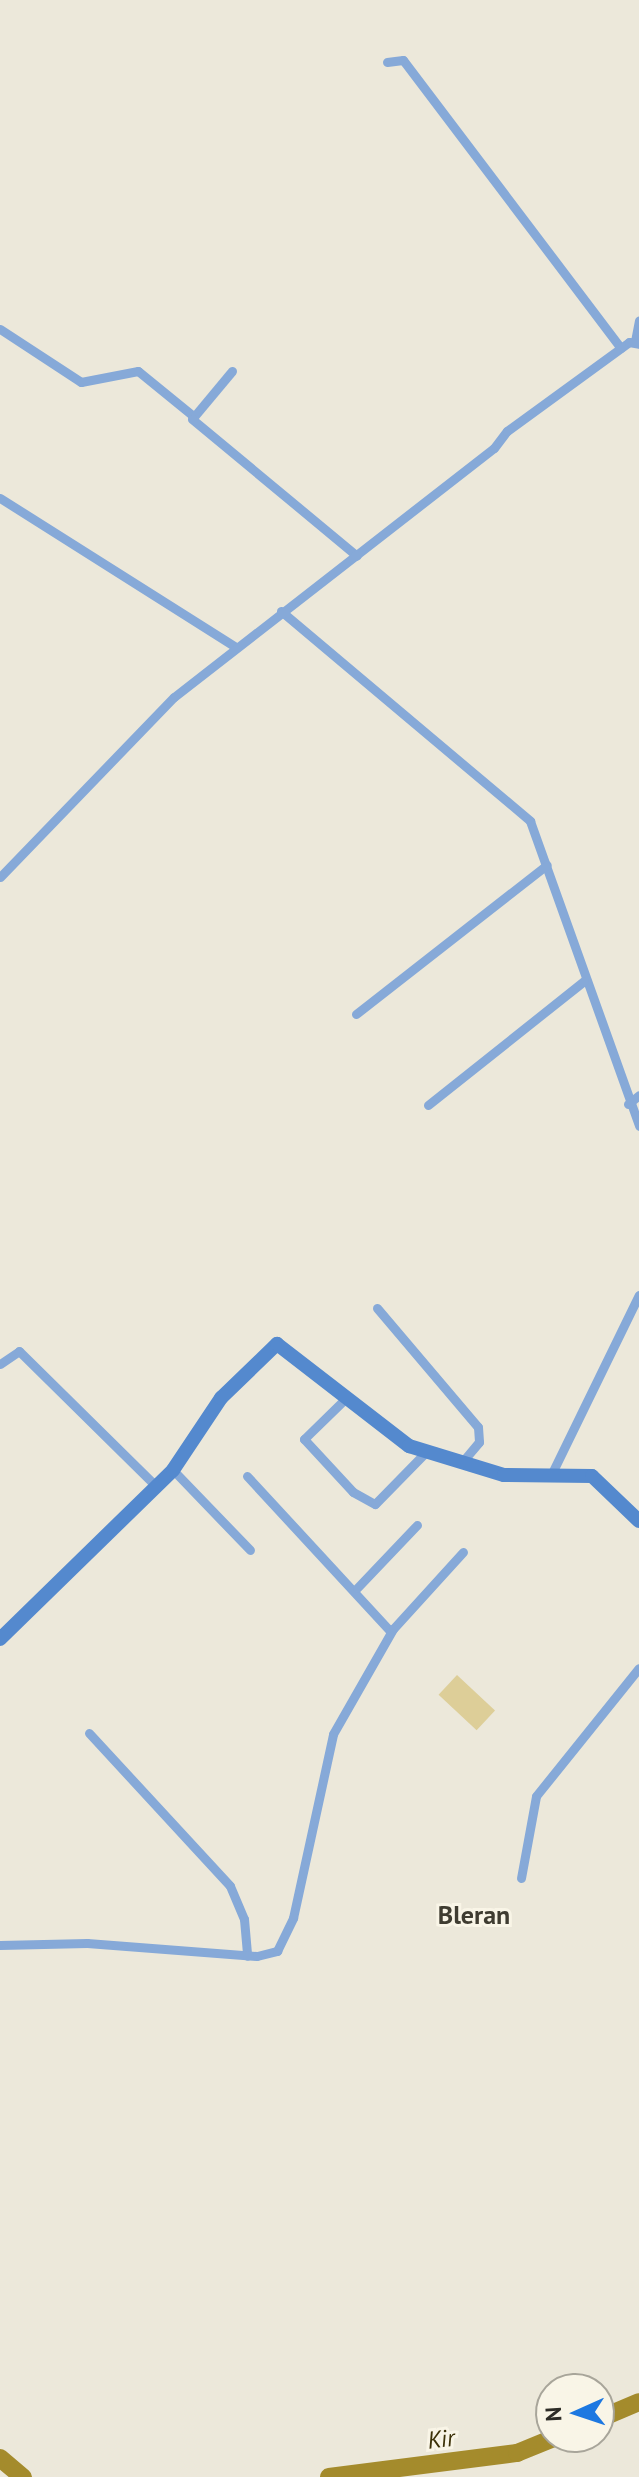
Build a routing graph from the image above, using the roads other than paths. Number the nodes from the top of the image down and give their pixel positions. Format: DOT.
graph roads {
  1 [pos="387,62"];
  2 [pos="639,320"];
  3 [pos="0,329"];
  4 [pos="637,342"];
  5 [pos="621,348"];
  6 [pos="232,371"];
  7 [pos="191,414"];
  8 [pos="0,498"];
  9 [pos="357,556"];
  10 [pos="281,611"];
  11 [pos="236,647"];
  12 [pos="547,865"];
  13 [pos="0,877"];
  14 [pos="584,981"];
  15 [pos="356,1014"];
  16 [pos="639,1095"];
  17 [pos="628,1104"];
  18 [pos="428,1105"];
  19 [pos="639,1126"];
  20 [pos="639,1295"];
  21 [pos="377,1308"];
  22 [pos="0,1364"];
  23 [pos="344,1400"];
  24 [pos="425,1453"];
  25 [pos="462,1462"];
  26 [pos="173,1470"];
  27 [pos="552,1473"];
  28 [pos="247,1476"];
  29 [pos="157,1487"];
  30 [pos="639,1521"];
  31 [pos="417,1525"];
  32 [pos="250,1550"];
  33 [pos="463,1552"];
  34 [pos="357,1588"];
  35 [pos="391,1632"];
  36 [pos="0,1639"];
  37 [pos="639,1668"];
  38 [pos="89,1733"];
  39 [pos="521,1878"];
  40 [pos="0,1945"];
  41 [pos="247,1956"];
  1 -- 5 [label="street"];
  2 -- 4 [label="street"];
  3 -- 7 [label="street"];
  4 -- 5 [label="street"];
  5 -- 9 [label="street"];
  6 -- 7 [label="street"];
  7 -- 9 [label="street"];
  8 -- 11 [label="street"];
  9 -- 10 [label="street"];
  10 -- 11 [label="street"];
  10 -- 12 [label="street"];
  11 -- 13 [label="street"];
  12 -- 14 [label="street"];
  12 -- 15 [label="street"];
  14 -- 17 [label="street"];
  14 -- 18 [label="street"];
  16 -- 17 [label="street"];
  17 -- 19 [label="street"];
  20 -- 27 [label="street"];
  21 -- 25 [label="street"];
  22 -- 29 [label="street"];
  23 -- 24 [label="street"];
  23 -- 24 [label="street"];
  23 -- 26 [label="street"];
  24 -- 25 [label="street"];
  25 -- 27 [label="street"];
  26 -- 29 [label="street"];
  26 -- 32 [label="street"];
  27 -- 30 [label="street"];
  28 -- 34 [label="street"];
  29 -- 36 [label="street"];
  31 -- 34 [label="street"];
  33 -- 35 [label="street"];
  34 -- 35 [label="street"];
  35 -- 41 [label="street"];
  37 -- 39 [label="street"];
  38 -- 41 [label="street"];
  40 -- 41 [label="street"];
}
